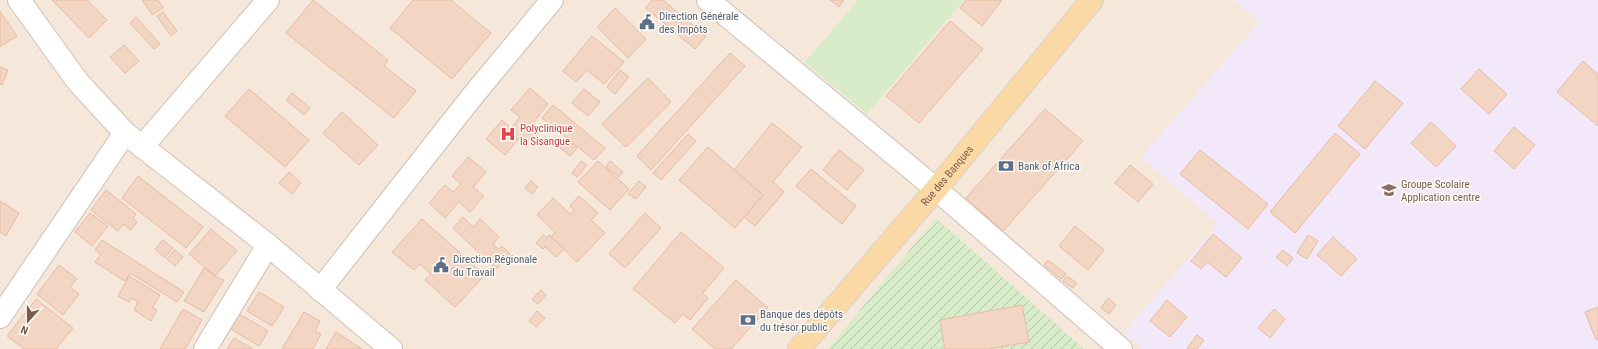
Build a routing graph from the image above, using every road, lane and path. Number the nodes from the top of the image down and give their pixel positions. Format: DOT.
graph roads {
  1 [pos="19,0"];
  2 [pos="268,0"];
  3 [pos="552,0"];
  4 [pos="708,0"];
  5 [pos="1092,0"];
  6 [pos="125,133"];
  7 [pos="142,146"];
  8 [pos="936,189"];
  9 [pos="268,245"];
  10 [pos="320,290"];
  11 [pos="0,317"];
  12 [pos="205,349"];
  13 [pos="391,349"];
  14 [pos="799,349"];
  15 [pos="1121,349"];
  1 -- 6 [label="street"];
  2 -- 7 [label="street"];
  3 -- 10 [label="street"];
  4 -- 8 [label="street"];
  5 -- 8 [label="main road, Rue des Banques"];
  6 -- 7 [label="street"];
  6 -- 11 [label="street"];
  7 -- 9 [label="street"];
  8 -- 14 [label="main road, Rue des Banques"];
  8 -- 15 [label="street"];
  9 -- 10 [label="street"];
  9 -- 12 [label="street"];
  10 -- 13 [label="street"];
}
